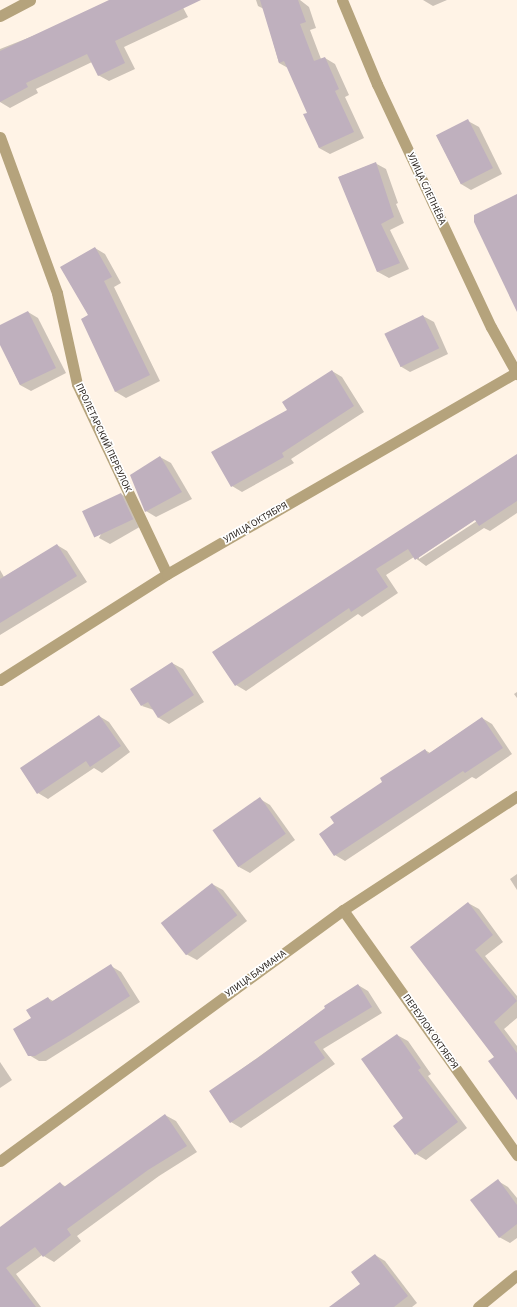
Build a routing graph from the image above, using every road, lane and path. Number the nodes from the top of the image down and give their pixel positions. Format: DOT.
graph roads {
  1 [pos="30,0"];
  2 [pos="342,0"];
  3 [pos="0,16"];
  4 [pos="0,137"];
  5 [pos="517,373"];
  6 [pos="168,574"];
  7 [pos="0,680"];
  8 [pos="517,796"];
  9 [pos="343,910"];
  10 [pos="517,1155"];
  11 [pos="0,1161"];
  12 [pos="517,1275"];
  13 [pos="478,1307"];
  1 -- 3 [label="street"];
  2 -- 5 [label="street, УЛИЦА СЛЕПНЁВА"];
  4 -- 6 [label="street, ПРОЛЕТАРСКИЙ ПЕРЕУЛОК"];
  5 -- 6 [label="street, УЛИЦА ОКТЯБРЯ"];
  6 -- 7 [label="street, УЛИЦА ОКТЯБРЯ"];
  8 -- 9 [label="street, УЛИЦА БАУМАНА"];
  9 -- 10 [label="street, ПЕРЕУЛОК ОКТЯБРЯ"];
  9 -- 11 [label="street, УЛИЦА БАУМАНА"];
  12 -- 13 [label="street"];
}
